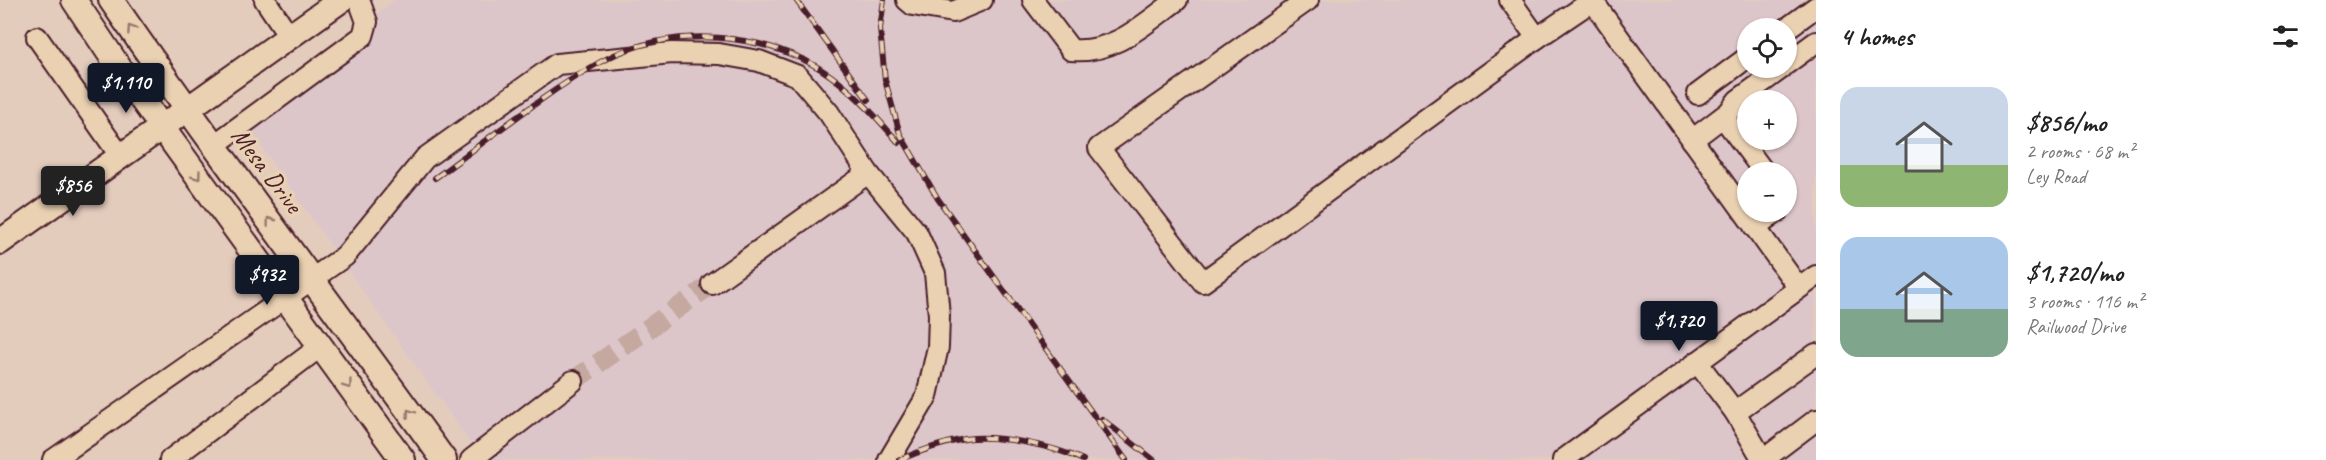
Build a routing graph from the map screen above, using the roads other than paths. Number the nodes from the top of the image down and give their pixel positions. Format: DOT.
graph roads {
  1 [pos="74,0"];
  2 [pos="111,0"];
  3 [pos="265,0"];
  4 [pos="341,0"];
  5 [pos="359,0"];
  6 [pos="907,0"];
  7 [pos="982,0"];
  8 [pos="1033,0"];
  9 [pos="1177,0"];
  10 [pos="1308,0"];
  11 [pos="1510,0"];
  12 [pos="1592,0"];
  13 [pos="1816,7"];
  14 [pos="1797,20"];
  15 [pos="37,37"];
  16 [pos="290,37"];
  17 [pos="1537,38"];
  18 [pos="1816,42"];
  19 [pos="1797,56"];
  20 [pos="1737,65"];
  21 [pos="1768,78"];
  22 [pos="1698,94"];
  23 [pos="188,112"];
  24 [pos="1723,117"];
  25 [pos="162,128"];
  26 [pos="1692,140"];
  27 [pos="213,146"];
  28 [pos="121,157"];
  29 [pos="1757,162"];
  30 [pos="868,173"];
  31 [pos="1763,222"];
  32 [pos="1755,228"];
  33 [pos="0,242"];
  34 [pos="1816,276"];
  35 [pos="314,279"];
  36 [pos="712,284"];
  37 [pos="1798,287"];
  38 [pos="287,298"];
  39 [pos="321,346"];
  40 [pos="1816,354"];
  41 [pos="1697,362"];
  42 [pos="573,381"];
  43 [pos="1735,412"];
  44 [pos="1816,420"];
  45 [pos="53,460"];
  46 [pos="170,460"];
  47 [pos="403,460"];
  48 [pos="444,460"];
  49 [pos="471,460"];
  50 [pos="889,460"];
  51 [pos="1563,460"];
  1 -- 25 [label="main road"];
  23 -- 2 [label="main road, Mesa Drive, one-way"];
  3 -- 16 [label="street"];
  4 -- 16 [label="main road"];
  5 -- 27 [label="street"];
  6 -- 7 [label="street"];
  8 -- 9 [label="street"];
  10 -- 17 [label="street"];
  11 -- 17 [label="street"];
  12 -- 17 [label="street"];
  12 -- 26 [label="street"];
  13 -- 14 [label="street"];
  15 -- 28 [label="street"];
  16 -- 23 [label="main road"];
  18 -- 19 [label="street"];
  20 -- 22 [label="street"];
  21 -- 24 [label="street"];
  23 -- 25 [label="main road"];
  23 -- 27 [label="main road, Mesa Drive"];
  24 -- 26 [label="street"];
  24 -- 29 [label="street"];
  25 -- 28 [label="main road"];
  25 -- 38 [label="main road, one-way"];
  26 -- 32 [label="street"];
  35 -- 27 [label="main road, Mesa Drive, one-way"];
  28 -- 33 [label="main road"];
  30 -- 35 [label="street"];
  30 -- 36 [label="street"];
  30 -- 50 [label="street"];
  31 -- 32 [label="street"];
  32 -- 37 [label="street"];
  34 -- 37 [label="street"];
  35 -- 38 [label="street"];
  48 -- 35 [label="main road, Mesa Drive, one-way"];
  37 -- 41 [label="street"];
  38 -- 39 [label="main road"];
  38 -- 45 [label="street"];
  39 -- 46 [label="street"];
  39 -- 47 [label="main road, one-way"];
  40 -- 43 [label="street"];
  41 -- 43 [label="street"];
  41 -- 51 [label="street"];
  42 -- 49 [label="street"];
  43 -- 44 [label="street"];
}
